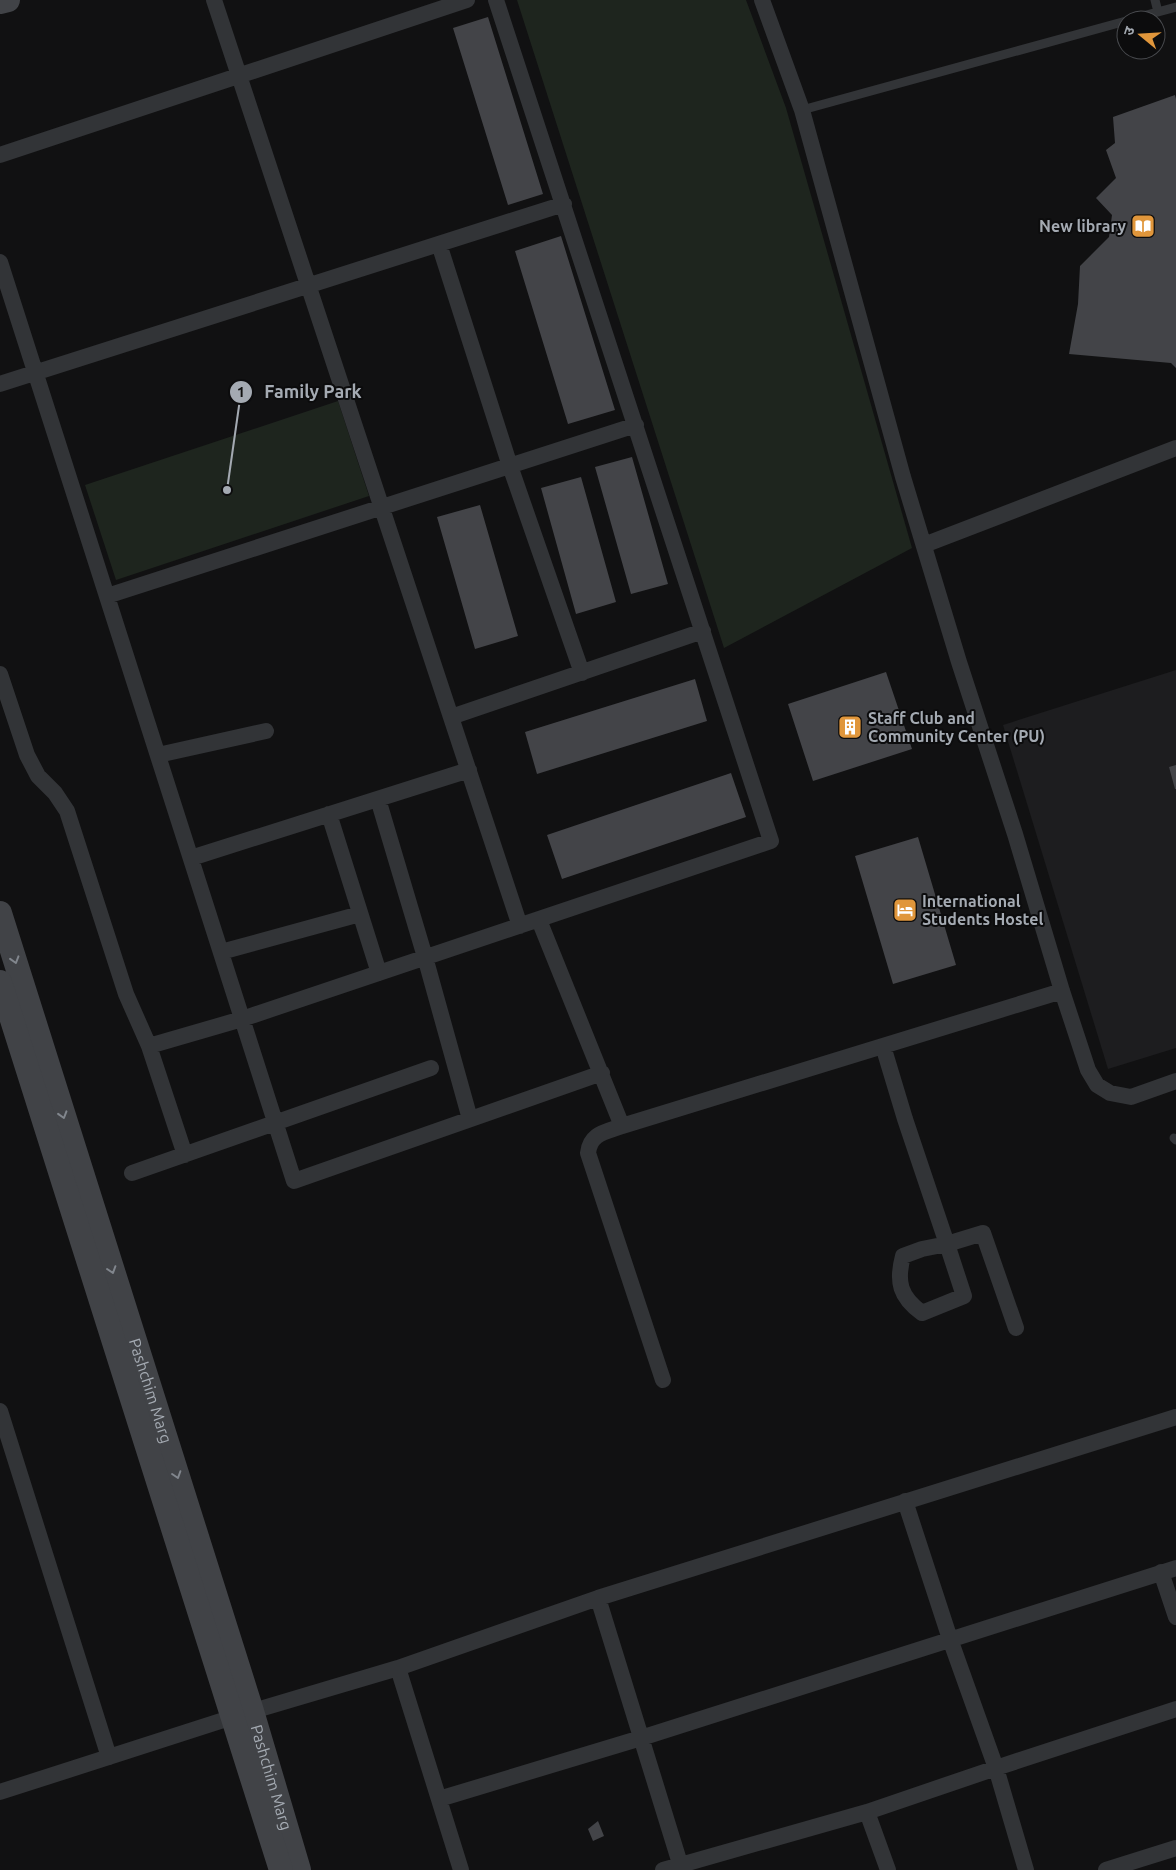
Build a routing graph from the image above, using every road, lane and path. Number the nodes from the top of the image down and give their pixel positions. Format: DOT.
graph roads {
  1 [pos="8,0"];
  2 [pos="214,0"];
  3 [pos="467,0"];
  4 [pos="496,0"];
  5 [pos="762,0"];
  6 [pos="0,2"];
  7 [pos="1116,23"];
  8 [pos="239,76"];
  9 [pos="802,110"];
  10 [pos="0,155"];
  11 [pos="564,204"];
  12 [pos="439,244"];
  13 [pos="0,262"];
  14 [pos="309,286"];
  15 [pos="36,373"];
  16 [pos="0,384"];
  17 [pos="636,425"];
  18 [pos="1176,448"];
  19 [pos="510,466"];
  20 [pos="382,508"];
  21 [pos="924,545"];
  22 [pos="107,596"];
  23 [pos="702,631"];
  24 [pos="582,673"];
  25 [pos="0,674"];
  26 [pos="451,717"];
  27 [pos="266,731"];
  28 [pos="158,755"];
  29 [pos="469,770"];
  30 [pos="378,799"];
  31 [pos="329,814"];
  32 [pos="191,858"];
  33 [pos="0,913"];
  34 [pos="360,914"];
  35 [pos="538,920"];
  36 [pos="520,926"];
  37 [pos="221,952"];
  38 [pos="425,957"];
  39 [pos="379,974"];
  40 [pos="0,982"];
  41 [pos="1062,991"];
  42 [pos="4,1010"];
  43 [pos="242,1018"];
  44 [pos="149,1046"];
  45 [pos="883,1046"];
  46 [pos="431,1068"];
  47 [pos="602,1073"];
  48 [pos="1176,1081"];
  49 [pos="470,1120"];
  50 [pos="276,1124"];
  51 [pos="622,1126"];
  52 [pos="184,1155"];
  53 [pos="132,1173"];
  54 [pos="947,1244"];
  55 [pos="1016,1328"];
  56 [pos="663,1380"];
  57 [pos="0,1411"];
  58 [pos="1176,1417"];
  59 [pos="905,1501"];
  60 [pos="1168,1570"];
  61 [pos="598,1598"];
  62 [pos="1176,1617"];
  63 [pos="950,1639"];
  64 [pos="398,1668"];
  65 [pos="1176,1709"];
  66 [pos="242,1714"];
  67 [pos="642,1738"];
  68 [pos="109,1757"];
  69 [pos="996,1768"];
  70 [pos="0,1792"];
  71 [pos="439,1799"];
  72 [pos="867,1812"];
  73 [pos="1176,1848"];
  74 [pos="681,1867"];
  75 [pos="281,1870"];
  76 [pos="299,1870"];
  77 [pos="461,1870"];
  78 [pos="663,1870"];
  79 [pos="888,1870"];
  80 [pos="1026,1870"];
  81 [pos="1106,1870"];
  1 -- 6 [label="main road"];
  2 -- 8 [label="street"];
  3 -- 8 [label="street"];
  4 -- 11 [label="street"];
  5 -- 9 [label="street"];
  7 -- 9 [label="lane"];
  8 -- 10 [label="street"];
  8 -- 14 [label="street"];
  9 -- 21 [label="street"];
  11 -- 12 [label="street"];
  11 -- 17 [label="street"];
  12 -- 14 [label="street"];
  12 -- 19 [label="street"];
  13 -- 15 [label="street"];
  14 -- 15 [label="street"];
  14 -- 20 [label="street"];
  15 -- 16 [label="street"];
  15 -- 22 [label="street"];
  17 -- 19 [label="street"];
  17 -- 23 [label="street"];
  18 -- 21 [label="street"];
  19 -- 20 [label="street"];
  19 -- 24 [label="street"];
  20 -- 22 [label="street"];
  20 -- 26 [label="street"];
  21 -- 41 [label="street"];
  22 -- 28 [label="street"];
  23 -- 24 [label="street"];
  23 -- 35 [label="street"];
  24 -- 26 [label="street"];
  25 -- 44 [label="street"];
  26 -- 29 [label="street"];
  27 -- 28 [label="street"];
  28 -- 32 [label="street"];
  29 -- 30 [label="street"];
  29 -- 36 [label="street"];
  30 -- 31 [label="street"];
  30 -- 38 [label="street"];
  31 -- 32 [label="street"];
  31 -- 34 [label="street"];
  32 -- 37 [label="street"];
  33 -- 66 [label="main road, Pashchim Marg, one-way"];
  34 -- 37 [label="street"];
  34 -- 39 [label="street"];
  35 -- 36 [label="street"];
  35 -- 47 [label="street"];
  36 -- 38 [label="street"];
  37 -- 43 [label="street"];
  38 -- 39 [label="street"];
  38 -- 49 [label="street"];
  39 -- 43 [label="street"];
  40 -- 42 [label="main road"];
  41 -- 45 [label="street"];
  41 -- 48 [label="street"];
  42 -- 66 [label="main road"];
  43 -- 44 [label="street"];
  43 -- 50 [label="street"];
  44 -- 52 [label="street"];
  45 -- 51 [label="street"];
  45 -- 54 [label="street"];
  46 -- 50 [label="street"];
  47 -- 49 [label="street"];
  47 -- 51 [label="street"];
  49 -- 50 [label="street"];
  50 -- 52 [label="street"];
  51 -- 56 [label="street"];
  52 -- 53 [label="street"];
  54 -- 54 [label="street"];
  54 -- 55 [label="street"];
  57 -- 68 [label="street"];
  58 -- 59 [label="street"];
  59 -- 61 [label="street"];
  59 -- 63 [label="street"];
  60 -- 62 [label="street"];
  60 -- 63 [label="street"];
  61 -- 64 [label="street"];
  61 -- 67 [label="street"];
  63 -- 67 [label="street"];
  63 -- 69 [label="street"];
  64 -- 66 [label="street"];
  64 -- 71 [label="street"];
  65 -- 69 [label="street"];
  66 -- 68 [label="street"];
  66 -- 75 [label="main road"];
  66 -- 76 [label="main road, Pashchim Marg"];
  67 -- 71 [label="street"];
  67 -- 74 [label="street"];
  68 -- 70 [label="street"];
  69 -- 72 [label="street"];
  69 -- 80 [label="street"];
  71 -- 77 [label="street"];
  72 -- 74 [label="street"];
  72 -- 79 [label="street"];
  73 -- 81 [label="street"];
  74 -- 78 [label="street"];
}
